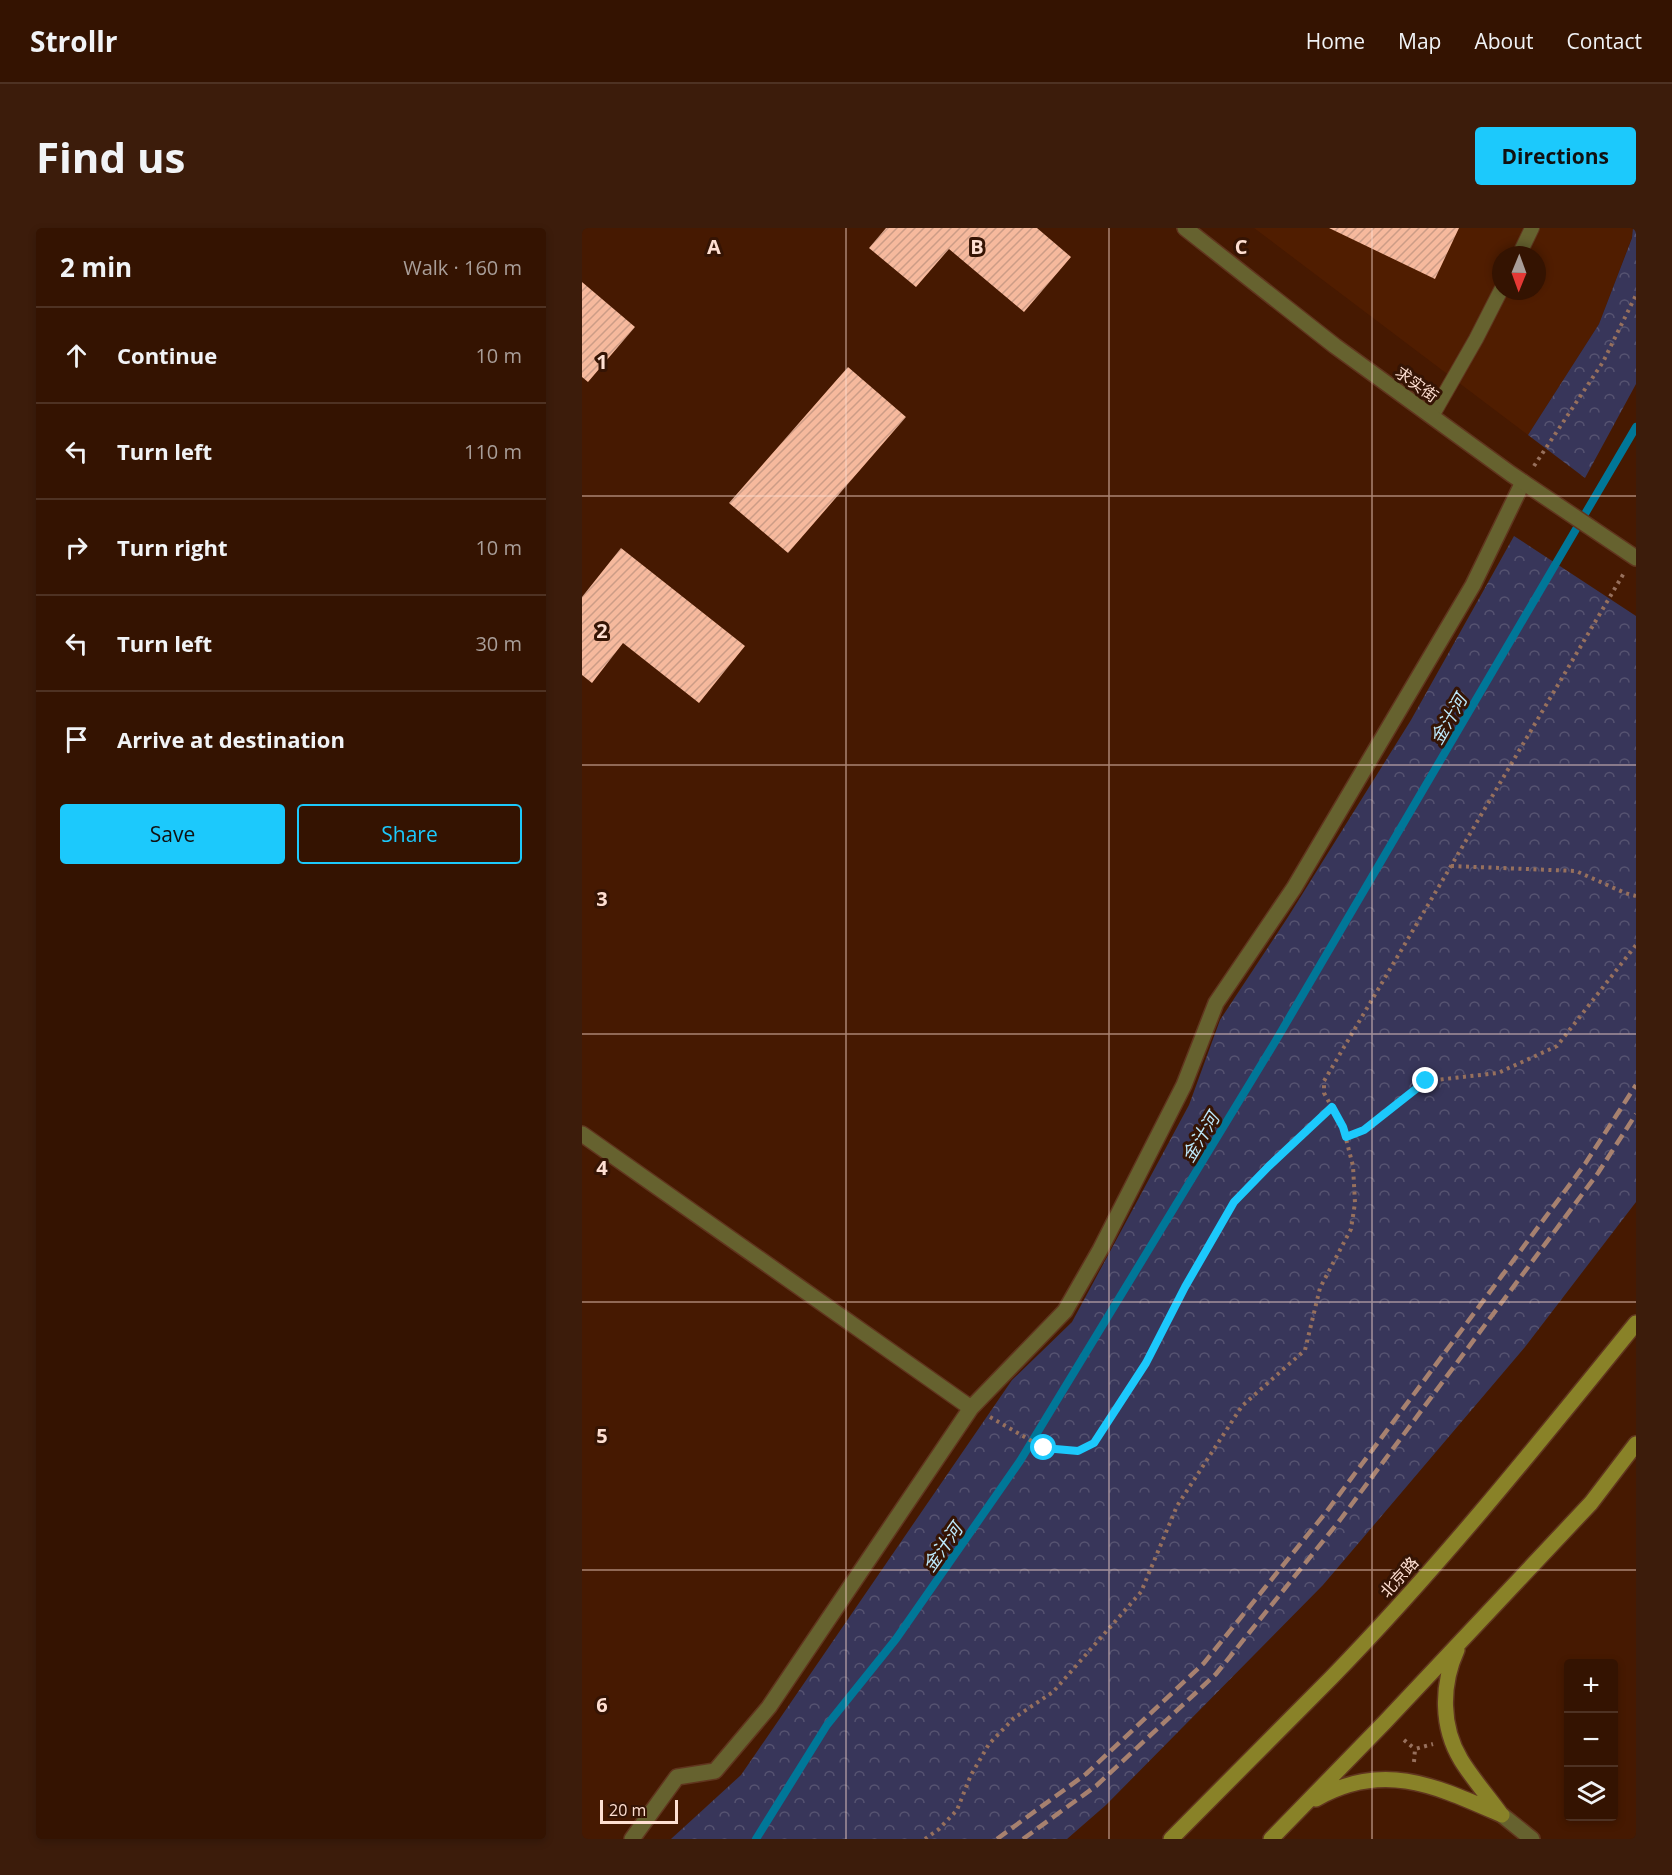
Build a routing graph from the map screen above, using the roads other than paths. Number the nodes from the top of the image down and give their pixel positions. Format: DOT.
graph roads {
  1 [pos="1185,228"];
  2 [pos="1533,228"];
  3 [pos="1524,246"];
  4 [pos="1496,300"];
  5 [pos="1432,416"];
  6 [pos="1523,482"];
  7 [pos="1635,557"];
  8 [pos="582,1134"];
  9 [pos="1636,1323"];
  10 [pos="971,1408"];
  11 [pos="1636,1444"];
  12 [pos="1460,1642"];
  13 [pos="1305,1805"];
  14 [pos="1502,1815"];
  15 [pos="632,1839"];
  16 [pos="1171,1839"];
  17 [pos="1271,1839"];
  18 [pos="1532,1839"];
  1 -- 5 [label="street, 求实街"];
  2 -- 3 [label="lane"];
  4 -- 5 [label="lane"];
  5 -- 6 [label="street, 求实街"];
  6 -- 7 [label="street, 求实街"];
  6 -- 10 [label="street"];
  8 -- 10 [label="street"];
  9 -- 16 [label="main road, 北京路"];
  10 -- 15 [label="street"];
  11 -- 12 [label="main road"];
  12 -- 13 [label="main road"];
  12 -- 14 [label="main road"];
  13 -- 14 [label="main road"];
  13 -- 17 [label="main road"];
  14 -- 18 [label="street"];
}
